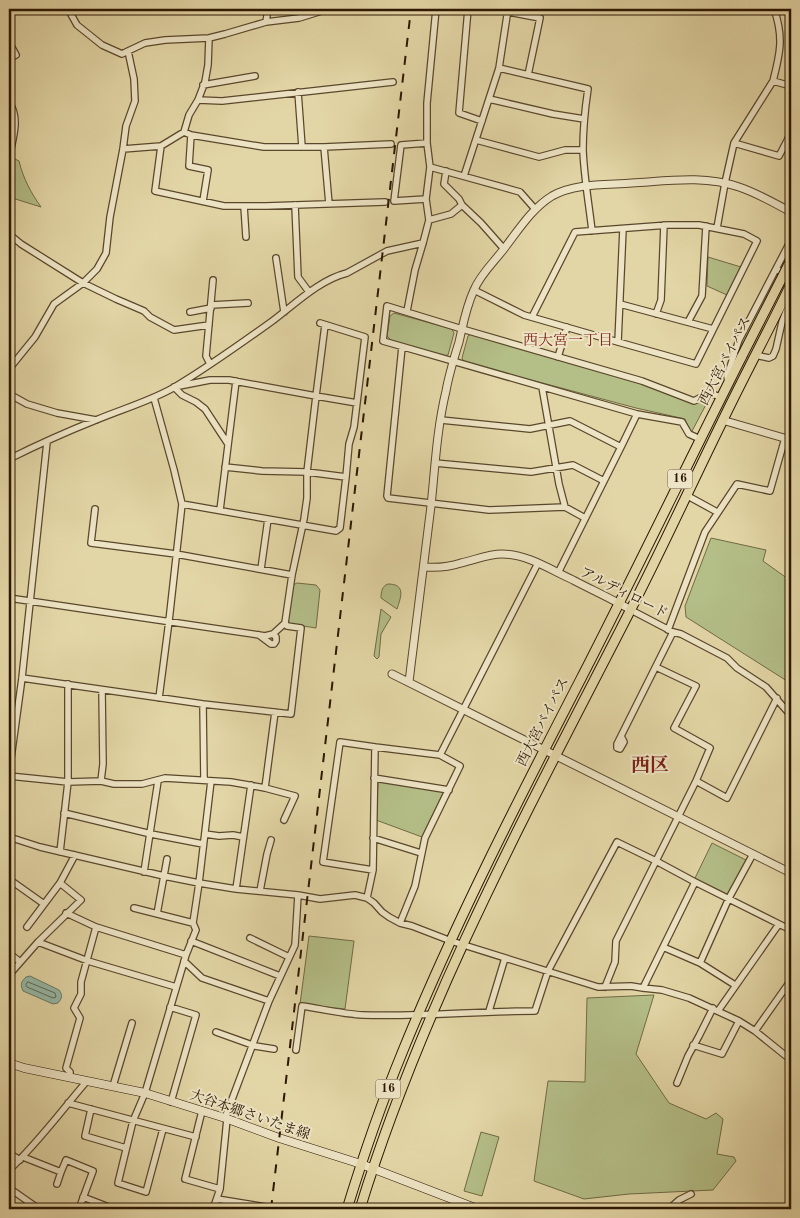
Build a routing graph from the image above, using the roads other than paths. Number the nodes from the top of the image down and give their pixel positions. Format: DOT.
graph roads {
  1 [pos="68,9"];
  2 [pos="268,9"];
  3 [pos="328,9"];
  4 [pos="436,9"];
  5 [pos="468,9"];
  6 [pos="492,9"];
  7 [pos="774,9"];
  8 [pos="508,10"];
  9 [pos="266,22"];
  10 [pos="209,38"];
  11 [pos="9,42"];
  12 [pos="128,51"];
  13 [pos="9,58"];
  14 [pos="499,68"];
  15 [pos="528,75"];
  16 [pos="255,76"];
  17 [pos="773,81"];
  18 [pos="393,82"];
  19 [pos="203,85"];
  20 [pos="791,86"];
  21 [pos="298,92"];
  22 [pos="489,99"];
  23 [pos="198,100"];
  24 [pos="9,102"];
  25 [pos="584,119"];
  26 [pos="482,120"];
  27 [pos="184,132"];
  28 [pos="791,133"];
  29 [pos="191,135"];
  30 [pos="476,140"];
  31 [pos="427,143"];
  32 [pos="734,143"];
  33 [pos="391,144"];
  34 [pos="161,146"];
  35 [pos="302,147"];
  36 [pos="324,147"];
  37 [pos="123,149"];
  38 [pos="584,150"];
  39 [pos="9,159"];
  40 [pos="430,167"];
  41 [pos="446,171"];
  42 [pos="464,176"];
  43 [pos="725,183"];
  44 [pos="586,186"];
  45 [pos="426,199"];
  46 [pos="203,201"];
  47 [pos="385,202"];
  48 [pos="329,204"];
  49 [pos="295,205"];
  50 [pos="462,205"];
  51 [pos="244,206"];
  52 [pos="536,209"];
  53 [pos="791,212"];
  54 [pos="429,220"];
  55 [pos="664,225"];
  56 [pos="706,226"];
  57 [pos="716,228"];
  58 [pos="623,229"];
  59 [pos="592,231"];
  60 [pos="9,234"];
  61 [pos="246,237"];
  62 [pos="791,240"];
  63 [pos="423,243"];
  64 [pos="504,249"];
  65 [pos="276,258"];
  66 [pos="791,260"];
  67 [pos="776,269"];
  68 [pos="791,277"];
  69 [pos="213,280"];
  70 [pos="83,283"];
  71 [pos="791,284"];
  72 [pos="474,290"];
  73 [pos="309,292"];
  74 [pos="791,299"];
  75 [pos="248,303"];
  76 [pos="620,304"];
  77 [pos="211,307"];
  78 [pos="407,311"];
  79 [pos="190,312"];
  80 [pos="284,312"];
  81 [pos="656,314"];
  82 [pos="532,317"];
  83 [pos="688,322"];
  84 [pos="209,325"];
  85 [pos="567,327"];
  86 [pos="462,329"];
  87 [pos="713,329"];
  88 [pos="618,342"];
  89 [pos="402,347"];
  90 [pos="755,355"];
  91 [pos="558,357"];
  92 [pos="453,361"];
  93 [pos="210,364"];
  94 [pos="9,369"];
  95 [pos="236,381"];
  96 [pos="728,384"];
  97 [pos="174,387"];
  98 [pos="542,387"];
  99 [pos="9,394"];
  100 [pos="316,396"];
  101 [pos="721,397"];
  102 [pos="154,398"];
  103 [pos="357,403"];
  104 [pos="637,414"];
  105 [pos="96,420"];
  106 [pos="441,420"];
  107 [pos="722,420"];
  108 [pos="549,425"];
  109 [pos="700,439"];
  110 [pos="788,439"];
  111 [pos="46,442"];
  112 [pos="228,444"];
  113 [pos="621,446"];
  114 [pos="9,459"];
  115 [pos="435,462"];
  116 [pos="225,467"];
  117 [pos="556,468"];
  118 [pos="306,472"];
  119 [pos="346,477"];
  120 [pos="604,481"];
  121 [pos="686,495"];
  122 [pos="431,503"];
  123 [pos="182,504"];
  124 [pos="565,507"];
  125 [pos="95,509"];
  126 [pos="220,510"];
  127 [pos="717,512"];
  128 [pos="585,518"];
  129 [pos="268,519"];
  130 [pos="303,526"];
  131 [pos="176,554"];
  132 [pos="538,564"];
  133 [pos="424,567"];
  134 [pos="261,569"];
  135 [pos="558,573"];
  136 [pos="292,575"];
  137 [pos="9,598"];
  138 [pos="29,601"];
  139 [pos="619,603"];
  140 [pos="631,610"];
  141 [pos="169,622"];
  142 [pos="285,623"];
  143 [pos="671,631"];
  144 [pos="273,634"];
  145 [pos="259,635"];
  146 [pos="656,667"];
  147 [pos="392,674"];
  148 [pos="22,678"];
  149 [pos="409,682"];
  150 [pos="68,684"];
  151 [pos="102,690"];
  152 [pos="159,698"];
  153 [pos="777,698"];
  154 [pos="203,704"];
  155 [pos="464,709"];
  156 [pos="275,712"];
  157 [pos="791,713"];
  158 [pos="621,736"];
  159 [pos="375,747"];
  160 [pos="544,750"];
  161 [pos="440,755"];
  162 [pos="555,755"];
  163 [pos="9,774"];
  164 [pos="374,778"];
  165 [pos="158,780"];
  166 [pos="101,781"];
  167 [pos="208,781"];
  168 [pos="696,781"];
  169 [pos="68,782"];
  170 [pos="252,785"];
  171 [pos="266,788"];
  172 [pos="449,790"];
  173 [pos="64,813"];
  174 [pos="678,817"];
  175 [pos="284,820"];
  176 [pos="151,834"];
  177 [pos="205,834"];
  178 [pos="9,837"];
  179 [pos="243,837"];
  180 [pos="373,838"];
  181 [pos="271,840"];
  182 [pos="203,844"];
  183 [pos="60,852"];
  184 [pos="421,854"];
  185 [pos="753,854"];
  186 [pos="75,855"];
  187 [pos="167,859"];
  188 [pos="656,861"];
  189 [pos="373,870"];
  190 [pos="144,872"];
  191 [pos="791,873"];
  192 [pos="164,876"];
  193 [pos="695,882"];
  194 [pos="60,883"];
  195 [pos="199,883"];
  196 [pos="9,888"];
  197 [pos="236,889"];
  198 [pos="260,891"];
  199 [pos="298,895"];
  200 [pos="367,898"];
  201 [pos="730,898"];
  202 [pos="44,904"];
  203 [pos="134,908"];
  204 [pos="66,914"];
  205 [pos="157,914"];
  206 [pos="193,923"];
  207 [pos="400,923"];
  208 [pos="779,924"];
  209 [pos="27,927"];
  210 [pos="96,927"];
  211 [pos="791,930"];
  212 [pos="250,938"];
  213 [pos="191,941"];
  214 [pos="450,941"];
  215 [pos="38,942"];
  216 [pos="462,945"];
  217 [pos="663,946"];
  218 [pos="9,953"];
  219 [pos="186,955"];
  220 [pos="289,956"];
  221 [pos="505,958"];
  222 [pos="88,961"];
  223 [pos="20,962"];
  224 [pos="184,962"];
  225 [pos="700,963"];
  226 [pos="548,971"];
  227 [pos="9,975"];
  228 [pos="280,976"];
  229 [pos="791,980"];
  230 [pos="735,985"];
  231 [pos="176,987"];
  232 [pos="605,987"];
  233 [pos="643,988"];
  234 [pos="269,1001"];
  235 [pos="170,1007"];
  236 [pos="715,1010"];
  237 [pos="489,1011"];
  238 [pos="432,1014"];
  239 [pos="418,1015"];
  240 [pos="739,1021"];
  241 [pos="132,1023"];
  242 [pos="216,1032"];
  243 [pos="755,1032"];
  244 [pos="252,1045"];
  245 [pos="693,1045"];
  246 [pos="274,1049"];
  247 [pos="296,1050"];
  248 [pos="791,1051"];
  249 [pos="789,1058"];
  250 [pos="9,1062"];
  251 [pos="70,1077"];
  252 [pos="86,1081"];
  253 [pos="677,1083"];
  254 [pos="113,1086"];
  255 [pos="145,1093"];
  256 [pos="171,1102"];
  257 [pos="68,1103"];
  258 [pos="91,1109"];
  259 [pos="202,1111"];
  260 [pos="226,1118"];
  261 [pos="133,1121"];
  262 [pos="164,1129"];
  263 [pos="196,1137"];
  264 [pos="126,1148"];
  265 [pos="9,1153"];
  266 [pos="22,1158"];
  267 [pos="361,1164"];
  268 [pos="372,1168"];
  269 [pos="9,1170"];
  270 [pos="61,1172"];
  271 [pos="57,1184"];
  272 [pos="9,1188"];
  273 [pos="220,1189"];
  274 [pos="691,1194"];
  275 [pos="83,1197"];
  276 [pos="217,1199"];
  277 [pos="266,1207"];
  278 [pos="39,1209"];
  279 [pos="79,1209"];
  280 [pos="114,1209"];
  281 [pos="213,1209"];
  282 [pos="347,1209"];
  283 [pos="360,1209"];
  284 [pos="478,1209"];
  285 [pos="669,1209"];
  1 -- 12 [label="street"];
  2 -- 9 [label="street"];
  3 -- 9 [label="street"];
  4 -- 31 [label="street"];
  5 -- 26 [label="street"];
  6 -- 8 [label="street"];
  7 -- 17 [label="street"];
  8 -- 14 [label="street"];
  8 -- 15 [label="street"];
  9 -- 10 [label="street"];
  10 -- 12 [label="street"];
  10 -- 19 [label="street"];
  11 -- 13 [label="street"];
  12 -- 37 [label="street"];
  14 -- 15 [label="street"];
  14 -- 22 [label="street"];
  15 -- 25 [label="street"];
  16 -- 19 [label="street"];
  17 -- 20 [label="street"];
  17 -- 32 [label="street"];
  18 -- 21 [label="street"];
  19 -- 23 [label="street"];
  21 -- 23 [label="street"];
  21 -- 35 [label="street"];
  22 -- 25 [label="street"];
  22 -- 26 [label="street"];
  23 -- 27 [label="street"];
  24 -- 39 [label="street"];
  25 -- 38 [label="street"];
  26 -- 30 [label="street"];
  27 -- 29 [label="street"];
  27 -- 34 [label="street"];
  28 -- 32 [label="street"];
  29 -- 35 [label="street"];
  29 -- 46 [label="street"];
  30 -- 38 [label="street"];
  30 -- 42 [label="street"];
  31 -- 40 [label="street"];
  31 -- 45 [label="street"];
  32 -- 43 [label="street"];
  33 -- 36 [label="street"];
  34 -- 37 [label="street"];
  34 -- 46 [label="street"];
  35 -- 36 [label="street"];
  36 -- 48 [label="street"];
  37 -- 70 [label="street"];
  38 -- 44 [label="street"];
  40 -- 41 [label="street"];
  40 -- 45 [label="street"];
  41 -- 42 [label="street"];
  41 -- 50 [label="street"];
  42 -- 52 [label="street"];
  43 -- 44 [label="street"];
  43 -- 53 [label="street"];
  43 -- 57 [label="street"];
  44 -- 52 [label="street"];
  44 -- 59 [label="street"];
  45 -- 54 [label="street"];
  46 -- 51 [label="street"];
  47 -- 48 [label="street"];
  48 -- 49 [label="street"];
  49 -- 51 [label="street"];
  49 -- 73 [label="street"];
  50 -- 54 [label="street"];
  50 -- 64 [label="street"];
  51 -- 61 [label="street"];
  52 -- 64 [label="street"];
  54 -- 63 [label="street"];
  55 -- 56 [label="street"];
  55 -- 58 [label="street"];
  55 -- 81 [label="street"];
  56 -- 57 [label="street"];
  56 -- 83 [label="street"];
  57 -- 87 [label="street"];
  58 -- 59 [label="street"];
  58 -- 76 [label="street"];
  59 -- 82 [label="street"];
  60 -- 70 [label="street"];
  62 -- 67 [label="street"];
  63 -- 73 [label="street"];
  63 -- 78 [label="street"];
  64 -- 72 [label="street"];
  65 -- 80 [label="street"];
  66 -- 96 [label="highway, 西大宮バイパス / 16, bridge"];
  67 -- 68 [label="street"];
  67 -- 96 [label="street"];
  69 -- 77 [label="street"];
  70 -- 84 [label="street"];
  70 -- 94 [label="street"];
  71 -- 90 [label="highway, 西大宮バイパス / 16"];
  72 -- 82 [label="street"];
  72 -- 86 [label="street"];
  73 -- 80 [label="street"];
  74 -- 90 [label="street"];
  75 -- 77 [label="street"];
  76 -- 81 [label="street"];
  76 -- 88 [label="street"];
  77 -- 79 [label="street"];
  77 -- 84 [label="street"];
  78 -- 86 [label="street"];
  78 -- 89 [label="street"];
  80 -- 93 [label="street"];
  81 -- 83 [label="street"];
  82 -- 85 [label="street"];
  83 -- 87 [label="street"];
  84 -- 93 [label="street"];
  85 -- 88 [label="street"];
  85 -- 91 [label="street"];
  86 -- 91 [label="street"];
  86 -- 92 [label="street"];
  87 -- 88 [label="street"];
  89 -- 92 [label="street"];
  89 -- 122 [label="street"];
  90 -- 107 [label="highway, 西大宮バイパス / 16"];
  91 -- 101 [label="street"];
  92 -- 98 [label="street"];
  92 -- 106 [label="street"];
  93 -- 97 [label="street"];
  95 -- 97 [label="street"];
  95 -- 100 [label="street"];
  95 -- 112 [label="street"];
  96 -- 101 [label="highway, 西大宮バイパス / 16"];
  97 -- 102 [label="street"];
  97 -- 112 [label="street"];
  98 -- 104 [label="street"];
  98 -- 108 [label="street"];
  99 -- 105 [label="street"];
  100 -- 103 [label="street"];
  100 -- 103 [label="street"];
  100 -- 118 [label="street"];
  101 -- 109 [label="highway, 西大宮バイパス / 16"];
  102 -- 105 [label="street"];
  102 -- 123 [label="street"];
  103 -- 119 [label="street"];
  104 -- 109 [label="street"];
  104 -- 113 [label="street"];
  105 -- 111 [label="street"];
  106 -- 108 [label="street"];
  106 -- 115 [label="street"];
  107 -- 110 [label="street"];
  107 -- 121 [label="highway, 西大宮バイパス / 16"];
  108 -- 113 [label="street"];
  108 -- 117 [label="street"];
  109 -- 139 [label="highway, 西大宮バイパス / 16"];
  110 -- 127 [label="street"];
  111 -- 114 [label="street"];
  111 -- 138 [label="street"];
  112 -- 116 [label="street"];
  113 -- 120 [label="street"];
  115 -- 117 [label="street"];
  115 -- 122 [label="street"];
  116 -- 118 [label="street"];
  116 -- 126 [label="street"];
  117 -- 120 [label="street"];
  117 -- 124 [label="street"];
  118 -- 119 [label="street"];
  118 -- 130 [label="street"];
  119 -- 130 [label="street"];
  120 -- 128 [label="street"];
  121 -- 127 [label="street"];
  121 -- 140 [label="highway, 西大宮バイパス / 16"];
  122 -- 124 [label="street"];
  122 -- 133 [label="street"];
  123 -- 126 [label="street"];
  123 -- 131 [label="street"];
  124 -- 128 [label="street"];
  125 -- 131 [label="street"];
  126 -- 129 [label="street"];
  127 -- 143 [label="street"];
  128 -- 135 [label="street"];
  129 -- 130 [label="street"];
  129 -- 134 [label="street"];
  130 -- 136 [label="street"];
  131 -- 134 [label="street"];
  131 -- 141 [label="street"];
  132 -- 133 [label="street, アルディロード"];
  132 -- 135 [label="street, アルディロード"];
  132 -- 155 [label="street"];
  133 -- 149 [label="street"];
  134 -- 136 [label="street"];
  135 -- 139 [label="street, アルディロード"];
  136 -- 142 [label="street"];
  137 -- 138 [label="street"];
  138 -- 141 [label="street"];
  138 -- 148 [label="street"];
  139 -- 140 [label="street, アルディロード"];
  139 -- 160 [label="highway, 西大宮バイパス / 16"];
  140 -- 143 [label="street, アルディロード"];
  140 -- 162 [label="highway, 西大宮バイパス / 16"];
  141 -- 145 [label="street"];
  141 -- 152 [label="street"];
  142 -- 144 [label="street"];
  142 -- 156 [label="street"];
  143 -- 146 [label="street"];
  143 -- 153 [label="street, アルディロード"];
  144 -- 145 [label="street"];
  144 -- 145 [label="street"];
  146 -- 158 [label="street"];
  146 -- 168 [label="street"];
  147 -- 149 [label="street"];
  148 -- 150 [label="street"];
  148 -- 163 [label="street"];
  149 -- 155 [label="street"];
  150 -- 151 [label="street"];
  150 -- 169 [label="street"];
  151 -- 152 [label="street"];
  151 -- 166 [label="street"];
  152 -- 154 [label="street"];
  153 -- 157 [label="street, アルディロード"];
  153 -- 168 [label="street"];
  154 -- 156 [label="street"];
  154 -- 167 [label="street"];
  155 -- 160 [label="street"];
  155 -- 161 [label="street"];
  156 -- 171 [label="street"];
  159 -- 161 [label="street"];
  159 -- 164 [label="street"];
  159 -- 189 [label="street"];
  160 -- 162 [label="street"];
  160 -- 214 [label="highway, 西大宮バイパス / 16"];
  161 -- 172 [label="street"];
  162 -- 174 [label="street"];
  162 -- 216 [label="highway, 西大宮バイパス / 16"];
  163 -- 169 [label="street"];
  164 -- 172 [label="street"];
  164 -- 180 [label="street"];
  165 -- 166 [label="street"];
  165 -- 167 [label="street"];
  165 -- 176 [label="street"];
  166 -- 169 [label="street"];
  167 -- 170 [label="street"];
  167 -- 177 [label="street"];
  168 -- 174 [label="street"];
  169 -- 173 [label="street"];
  170 -- 171 [label="street"];
  170 -- 179 [label="street"];
  171 -- 175 [label="street"];
  172 -- 184 [label="street"];
  173 -- 176 [label="street"];
  173 -- 183 [label="street"];
  174 -- 185 [label="street"];
  174 -- 188 [label="street"];
  176 -- 182 [label="street"];
  176 -- 190 [label="street"];
  177 -- 179 [label="street"];
  177 -- 182 [label="street"];
  178 -- 183 [label="street"];
  179 -- 197 [label="street"];
  180 -- 184 [label="street"];
  180 -- 189 [label="street"];
  181 -- 198 [label="street"];
  182 -- 195 [label="street"];
  183 -- 186 [label="street"];
  184 -- 207 [label="street"];
  185 -- 191 [label="street"];
  185 -- 201 [label="street"];
  186 -- 190 [label="street"];
  186 -- 194 [label="street"];
  187 -- 192 [label="street"];
  188 -- 193 [label="street"];
  188 -- 226 [label="street"];
  188 -- 232 [label="street"];
  189 -- 200 [label="street"];
  190 -- 192 [label="street"];
  192 -- 195 [label="street"];
  192 -- 205 [label="street"];
  193 -- 201 [label="street"];
  193 -- 217 [label="street"];
  194 -- 202 [label="street"];
  194 -- 204 [label="street"];
  195 -- 197 [label="street"];
  195 -- 206 [label="street"];
  196 -- 202 [label="street"];
  197 -- 198 [label="street"];
  198 -- 199 [label="street"];
  199 -- 200 [label="street"];
  199 -- 220 [label="street"];
  200 -- 207 [label="street"];
  201 -- 208 [label="street"];
  201 -- 225 [label="street"];
  202 -- 209 [label="street"];
  203 -- 205 [label="street"];
  204 -- 210 [label="street"];
  204 -- 215 [label="street"];
  205 -- 206 [label="street"];
  206 -- 213 [label="street"];
  207 -- 214 [label="street"];
  208 -- 211 [label="street"];
  208 -- 230 [label="street"];
  210 -- 219 [label="street"];
  210 -- 222 [label="street"];
  212 -- 220 [label="street"];
  213 -- 219 [label="street"];
  213 -- 228 [label="street"];
  214 -- 216 [label="street"];
  214 -- 239 [label="highway, 西大宮バイパス / 16"];
  215 -- 222 [label="street"];
  215 -- 223 [label="street"];
  216 -- 221 [label="street"];
  216 -- 238 [label="highway, 西大宮バイパス / 16"];
  217 -- 225 [label="street"];
  217 -- 233 [label="street"];
  218 -- 223 [label="street"];
  219 -- 224 [label="street"];
  220 -- 228 [label="street"];
  221 -- 226 [label="street"];
  221 -- 237 [label="street"];
  222 -- 231 [label="street"];
  222 -- 251 [label="street"];
  223 -- 227 [label="street"];
  224 -- 231 [label="street"];
  224 -- 234 [label="street"];
  225 -- 230 [label="street"];
  226 -- 232 [label="street"];
  226 -- 237 [label="street"];
  228 -- 234 [label="street"];
  229 -- 243 [label="street"];
  230 -- 236 [label="street"];
  231 -- 235 [label="street"];
  232 -- 233 [label="street"];
  233 -- 236 [label="street"];
  234 -- 244 [label="street"];
  235 -- 255 [label="street"];
  235 -- 256 [label="street"];
  236 -- 240 [label="street"];
  236 -- 245 [label="street"];
  237 -- 238 [label="street"];
  238 -- 239 [label="street"];
  238 -- 268 [label="highway, 西大宮バイパス / 16"];
  239 -- 247 [label="street"];
  239 -- 267 [label="highway, 西大宮バイパス / 16"];
  240 -- 243 [label="street"];
  240 -- 245 [label="street"];
  241 -- 254 [label="street"];
  242 -- 244 [label="street"];
  243 -- 249 [label="street"];
  244 -- 246 [label="street"];
  244 -- 260 [label="street"];
  245 -- 253 [label="street"];
  248 -- 249 [label="street"];
  250 -- 251 [label="main road, 大谷本郷さいたま線"];
  251 -- 252 [label="main road, 大谷本郷さいたま線"];
  252 -- 254 [label="main road, 大谷本郷さいたま線"];
  252 -- 257 [label="street"];
  254 -- 255 [label="main road, 大谷本郷さいたま線"];
  255 -- 256 [label="main road, 大谷本郷さいたま線"];
  255 -- 261 [label="street"];
  256 -- 259 [label="main road, 大谷本郷さいたま線"];
  257 -- 258 [label="street"];
  257 -- 266 [label="street"];
  258 -- 261 [label="street"];
  258 -- 264 [label="street"];
  259 -- 260 [label="main road, 大谷本郷さいたま線"];
  259 -- 263 [label="street"];
  260 -- 267 [label="main road, 大谷本郷さいたま線"];
  260 -- 273 [label="street"];
  261 -- 262 [label="street"];
  261 -- 264 [label="street"];
  262 -- 263 [label="street"];
  262 -- 264 [label="street"];
  263 -- 273 [label="street"];
  265 -- 266 [label="street"];
  266 -- 269 [label="street"];
  266 -- 270 [label="street"];
  267 -- 268 [label="main road, 大谷本郷さいたま線"];
  267 -- 282 [label="highway, 西大宮バイパス / 16"];
  268 -- 283 [label="highway, 西大宮バイパス / 16"];
  268 -- 284 [label="main road, 大谷本郷さいたま線"];
  270 -- 271 [label="street"];
  270 -- 275 [label="street"];
  272 -- 278 [label="street"];
  273 -- 276 [label="street"];
  274 -- 285 [label="street"];
  275 -- 279 [label="street"];
  275 -- 280 [label="street"];
  276 -- 277 [label="street"];
  276 -- 281 [label="street"];
}
